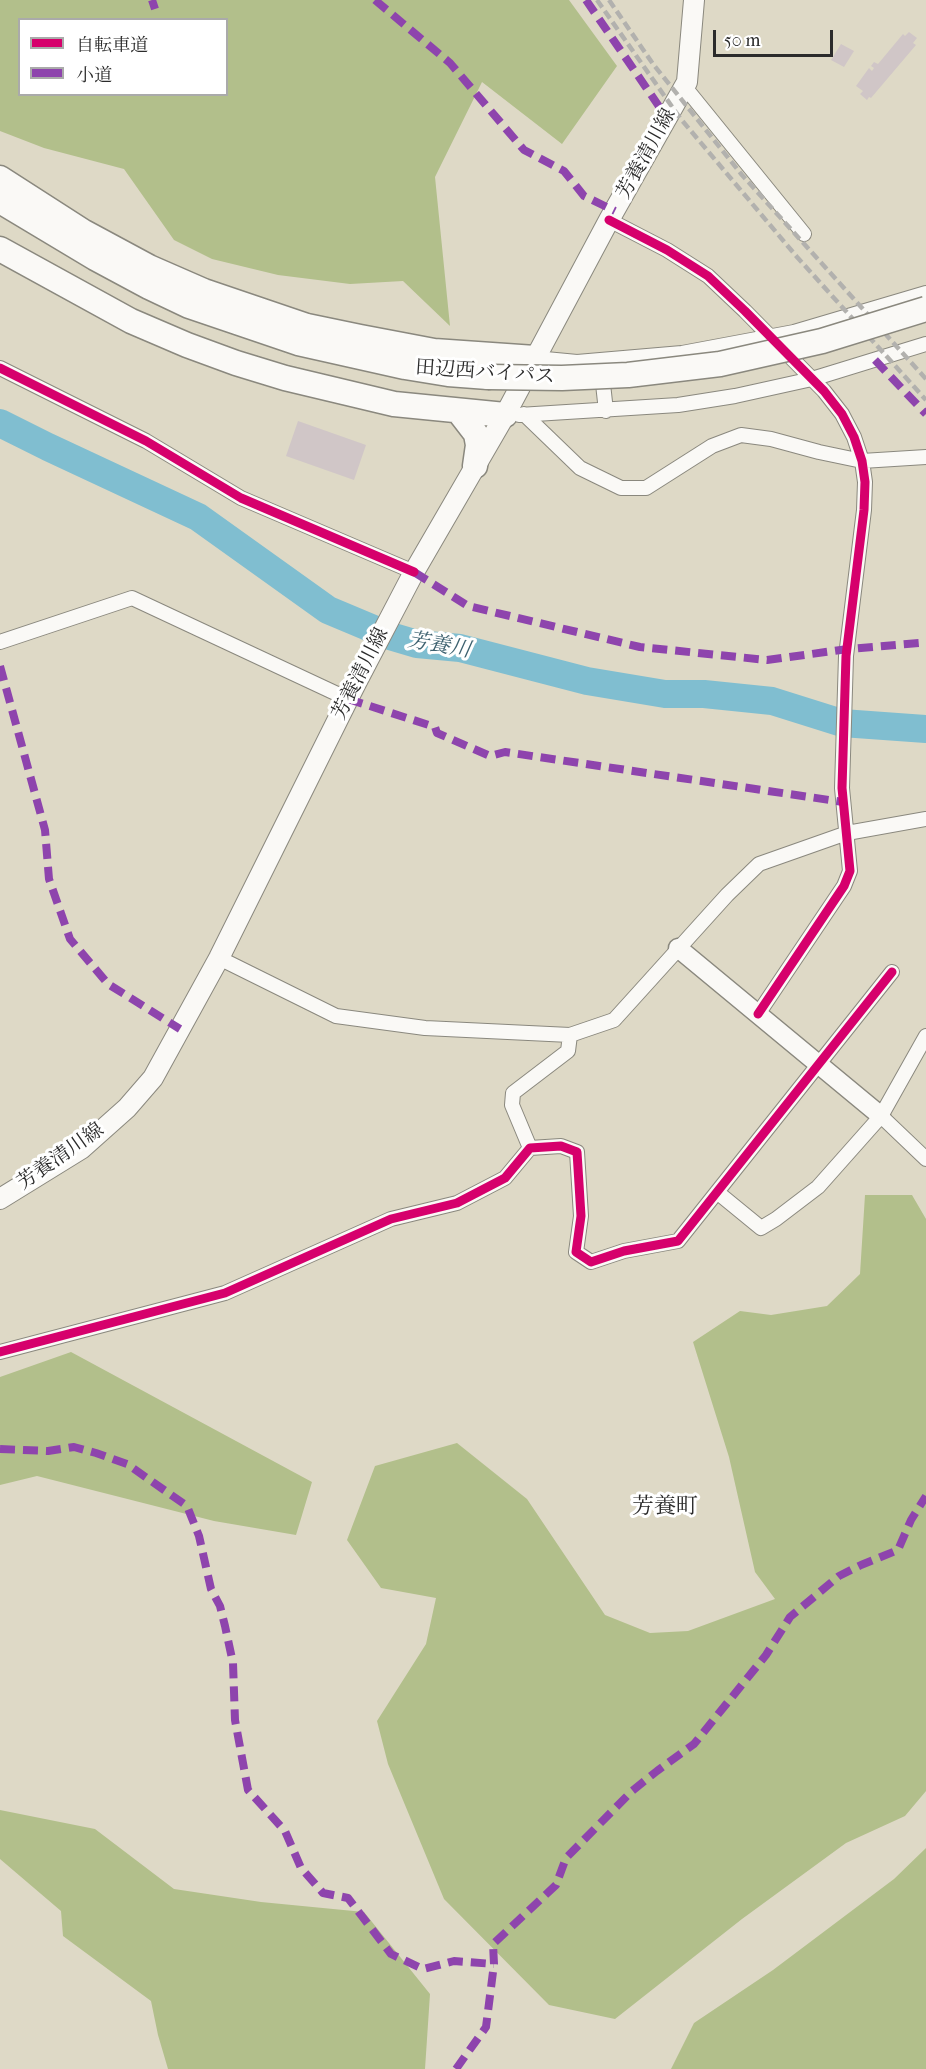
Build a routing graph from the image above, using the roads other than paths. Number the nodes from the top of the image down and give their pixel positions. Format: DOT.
graph roads {
  1 [pos="694,0"];
  2 [pos="684,86"];
  3 [pos="0,178"];
  4 [pos="0,201"];
  5 [pos="609,220"];
  6 [pos="804,234"];
  7 [pos="0,249"];
  8 [pos="926,293"];
  9 [pos="926,309"];
  10 [pos="771,337"];
  11 [pos="926,344"];
  12 [pos="535,358"];
  13 [pos="612,360"];
  14 [pos="0,368"];
  15 [pos="812,379"];
  16 [pos="459,411"];
  17 [pos="606,411"];
  18 [pos="514,415"];
  19 [pos="926,457"];
  20 [pos="862,461"];
  21 [pos="475,466"];
  22 [pos="411,578"];
  23 [pos="0,642"];
  24 [pos="351,692"];
  25 [pos="926,819"];
  26 [pos="847,833"];
  27 [pos="678,948"];
  28 [pos="219,958"];
  29 [pos="892,972"];
  30 [pos="758,1014"];
  31 [pos="570,1035"];
  32 [pos="926,1036"];
  33 [pos="819,1065"];
  34 [pos="881,1116"];
  35 [pos="530,1148"];
  36 [pos="926,1159"];
  37 [pos="717,1192"];
  38 [pos="0,1199"];
  39 [pos="0,1352"];
  1 -- 2 [label="main road, 芳養清川線"];
  2 -- 5 [label="main road, 芳養清川線"];
  2 -- 6 [label="street"];
  3 -- 12 [label="highway"];
  4 -- 9 [label="highway, 田辺西バイパス, bridge"];
  5 -- 10 [label="street"];
  5 -- 12 [label="main road, 芳養清川線"];
  7 -- 16 [label="highway"];
  8 -- 10 [label="street"];
  10 -- 13 [label="street"];
  10 -- 15 [label="street"];
  11 -- 15 [label="street"];
  12 -- 13 [label="street"];
  12 -- 18 [label="main road, 芳養清川線"];
  13 -- 17 [label="street"];
  14 -- 22 [label="street"];
  15 -- 17 [label="street"];
  15 -- 20 [label="street"];
  16 -- 18 [label="highway"];
  16 -- 21 [label="highway"];
  17 -- 18 [label="street"];
  18 -- 20 [label="street"];
  18 -- 21 [label="main road, 芳養清川線"];
  19 -- 20 [label="street"];
  20 -- 26 [label="street"];
  21 -- 22 [label="main road, 芳養清川線"];
  22 -- 24 [label="main road, 芳養清川線"];
  23 -- 24 [label="street"];
  24 -- 28 [label="main road, 芳養清川線"];
  25 -- 26 [label="street"];
  26 -- 27 [label="street"];
  26 -- 30 [label="street"];
  27 -- 30 [label="street"];
  27 -- 31 [label="street"];
  28 -- 31 [label="street"];
  28 -- 38 [label="main road, 芳養清川線"];
  29 -- 33 [label="street"];
  30 -- 33 [label="street"];
  31 -- 35 [label="street"];
  32 -- 34 [label="street"];
  33 -- 34 [label="street"];
  33 -- 37 [label="street"];
  34 -- 36 [label="street"];
  34 -- 37 [label="street"];
  35 -- 37 [label="street"];
  35 -- 39 [label="street"];
}
